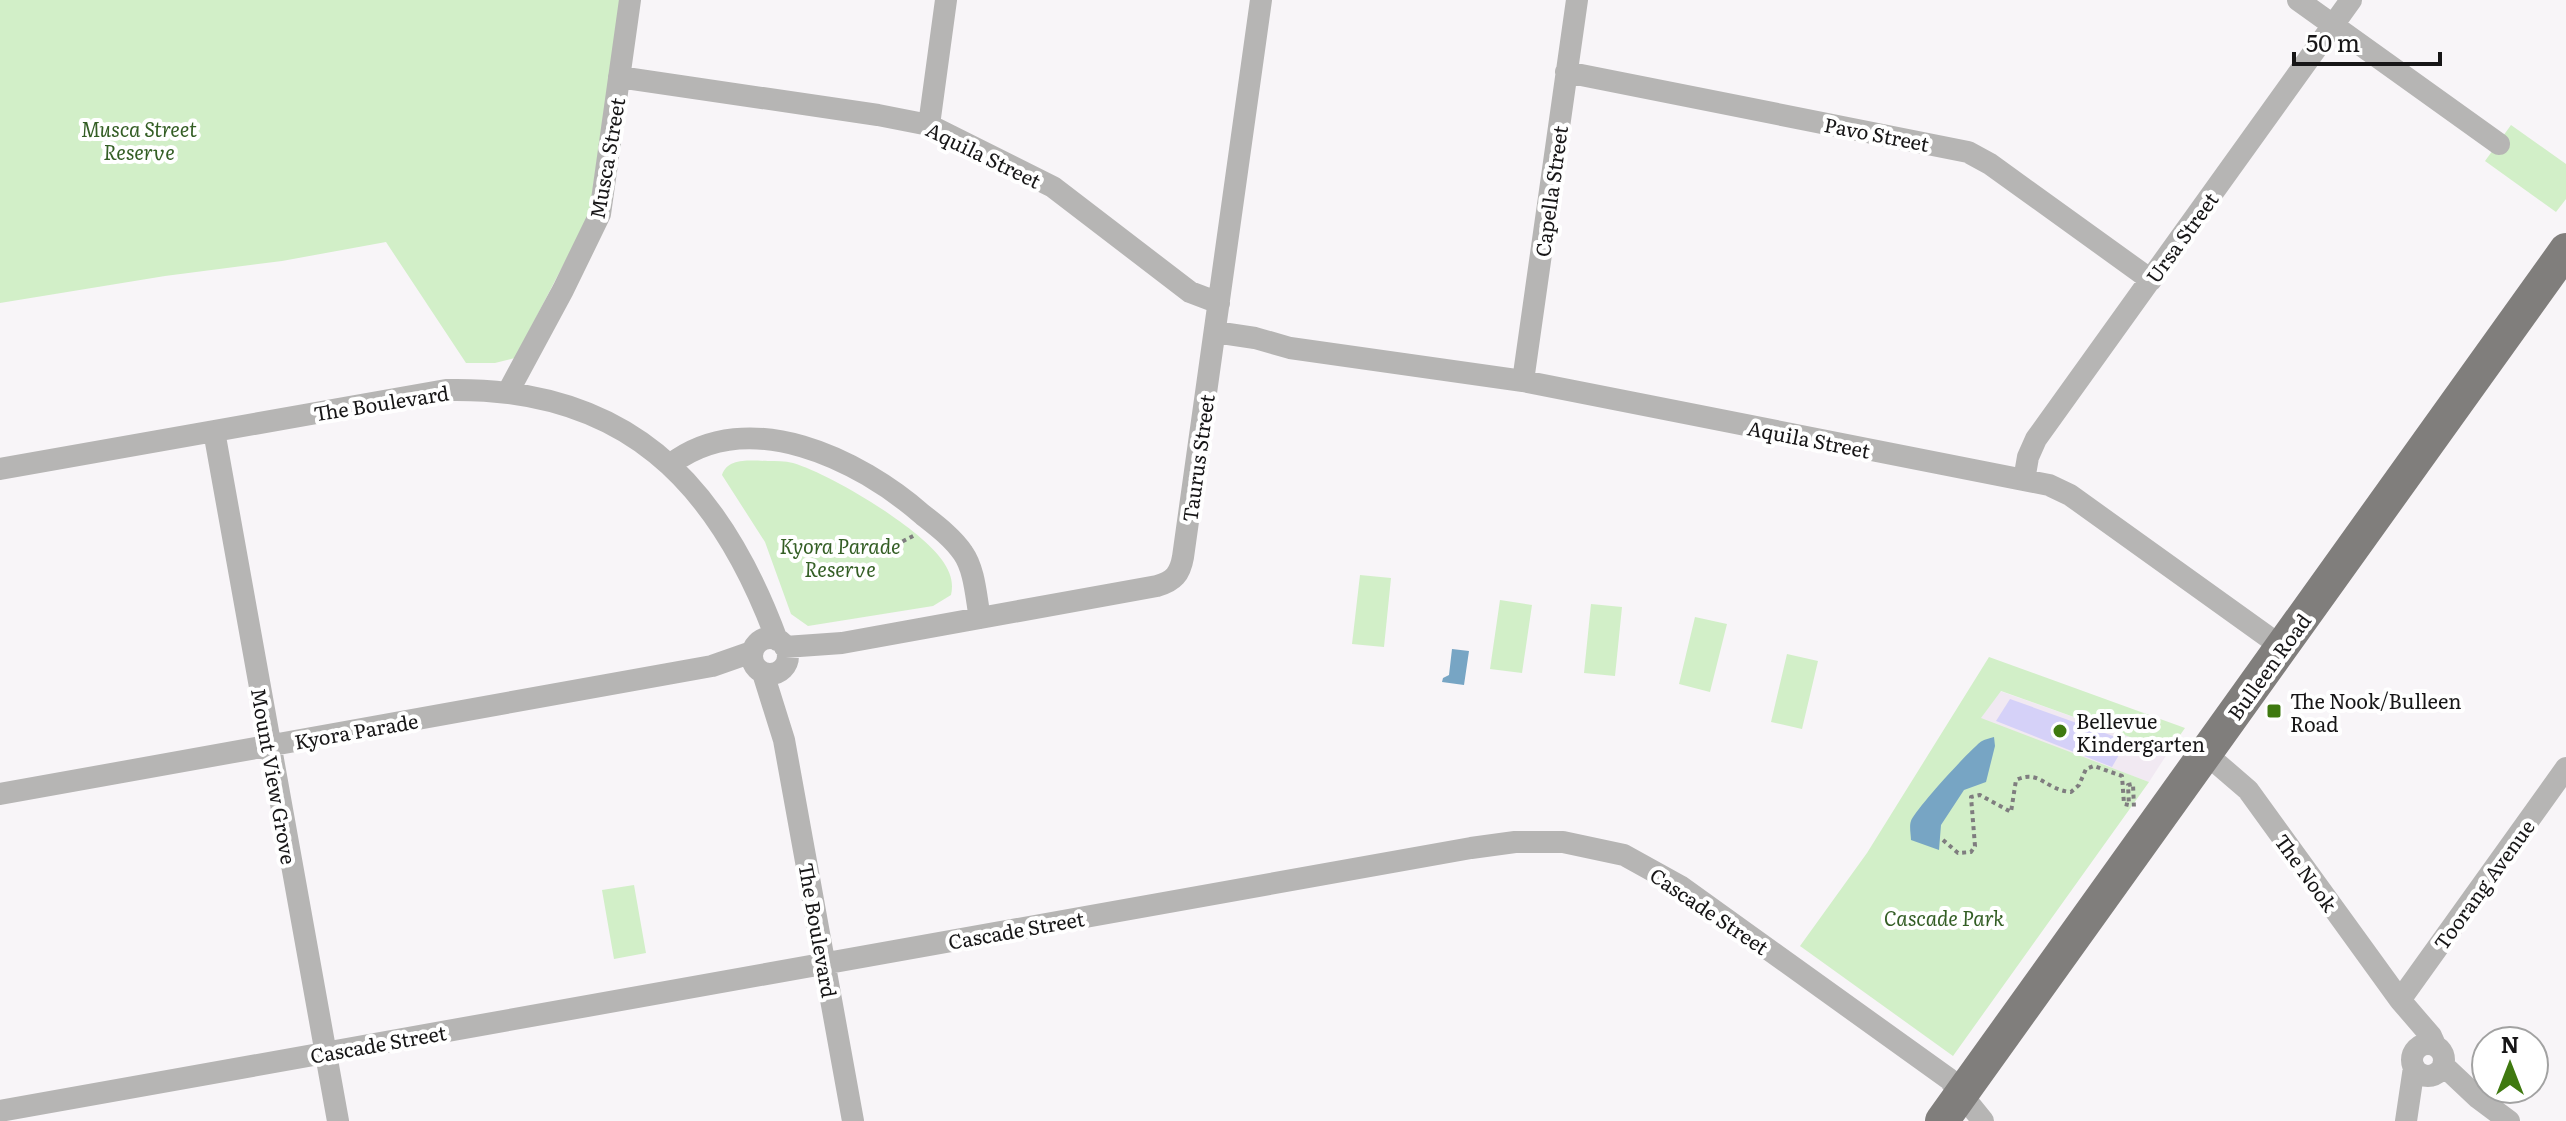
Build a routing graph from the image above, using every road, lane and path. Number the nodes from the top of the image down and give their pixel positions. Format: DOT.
graph roads {
  1 [pos="630,0"];
  2 [pos="946,0"];
  3 [pos="1261,0"];
  4 [pos="1577,0"];
  5 [pos="2298,0"];
  6 [pos="2351,0"];
  7 [pos="2333,25"];
  8 [pos="1566,72"];
  9 [pos="619,77"];
  10 [pos="929,125"];
  11 [pos="2499,144"];
  12 [pos="2566,250"];
  13 [pos="2151,280"];
  14 [pos="1219,303"];
  15 [pos="1214,338"];
  16 [pos="1523,381"];
  17 [pos="508,392"];
  18 [pos="214,431"];
  19 [pos="671,464"];
  20 [pos="0,469"];
  21 [pos="2024,480"];
  22 [pos="917,534"];
  23 [pos="874,556"];
  24 [pos="980,618"];
  25 [pos="2282,647"];
  26 [pos="770,657"];
  27 [pos="269,746"];
  28 [pos="2205,753"];
  29 [pos="2566,768"];
  30 [pos="0,794"];
  31 [pos="2124,804"];
  32 [pos="2134,808"];
  33 [pos="2129,815"];
  34 [pos="1943,840"];
  35 [pos="825,963"];
  36 [pos="2400,1000"];
  37 [pos="326,1052"];
  38 [pos="2429,1063"];
  39 [pos="1951,1108"];
  40 [pos="0,1111"];
  41 [pos="2407,1117"];
  42 [pos="338,1121"];
  43 [pos="853,1121"];
  44 [pos="1983,1121"];
  45 [pos="2509,1121"];
  1 -- 9 [label="street, Musca Street"];
  2 -- 10 [label="street"];
  3 -- 14 [label="street, Taurus Street"];
  4 -- 8 [label="street, Capella Street"];
  5 -- 7 [label="street"];
  6 -- 7 [label="street, Ursa Street"];
  7 -- 11 [label="street"];
  7 -- 13 [label="street, Ursa Street"];
  8 -- 13 [label="street, Pavo Street"];
  8 -- 16 [label="street, Capella Street"];
  9 -- 10 [label="street, Aquila Street"];
  9 -- 17 [label="street, Musca Street"];
  10 -- 14 [label="street, Aquila Street"];
  12 -- 25 [label="main road, Bulleen Road"];
  13 -- 21 [label="street, Ursa Street"];
  14 -- 15 [label="street, Taurus Street"];
  15 -- 16 [label="street, Aquila Street"];
  15 -- 24 [label="street, Taurus Street"];
  16 -- 21 [label="street, Aquila Street"];
  17 -- 18 [label="street, The Boulevard"];
  17 -- 19 [label="street, The Boulevard"];
  18 -- 20 [label="street, The Boulevard"];
  18 -- 27 [label="street, Mount View Grove"];
  19 -- 24 [label="street"];
  19 -- 26 [label="street, The Boulevard"];
  21 -- 25 [label="street, Aquila Street"];
  22 -- 23 [label="path"];
  24 -- 26 [label="street, Taurus Street"];
  25 -- 28 [label="main road, Bulleen Road"];
  26 -- 27 [label="street, Kyora Parade"];
  26 -- 35 [label="street, The Boulevard"];
  27 -- 30 [label="street, Kyora Parade"];
  27 -- 37 [label="street, Mount View Grove"];
  28 -- 36 [label="street, The Nook"];
  28 -- 39 [label="main road, Bulleen Road"];
  29 -- 36 [label="street, Toorang Avenue"];
  31 -- 32 [label="path"];
  31 -- 33 [label="path"];
  31 -- 34 [label="path"];
  35 -- 37 [label="street, Cascade Street"];
  35 -- 39 [label="street, Cascade Street"];
  35 -- 43 [label="street, The Boulevard"];
  36 -- 38 [label="street, The Nook"];
  37 -- 40 [label="street, Cascade Street"];
  37 -- 42 [label="street, Mount View Grove"];
  38 -- 41 [label="street"];
  38 -- 45 [label="street"];
  39 -- 44 [label="street, Cascade Street"];
}
